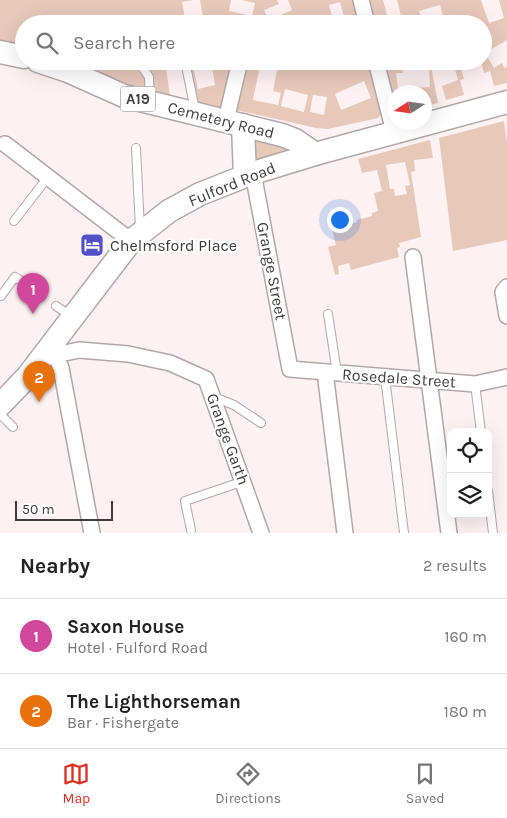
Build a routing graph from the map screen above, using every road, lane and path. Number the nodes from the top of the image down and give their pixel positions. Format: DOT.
graph roads {
  1 [pos="361,0"];
  2 [pos="365,15"];
  3 [pos="0,52"];
  4 [pos="15,56"];
  5 [pos="78,70"];
  6 [pos="144,70"];
  7 [pos="187,70"];
  8 [pos="239,70"];
  9 [pos="378,70"];
  10 [pos="150,102"];
  11 [pos="507,102"];
  12 [pos="195,112"];
  13 [pos="234,122"];
  14 [pos="394,132"];
  15 [pos="5,144"];
  16 [pos="136,148"];
  17 [pos="315,154"];
  18 [pos="249,174"];
  19 [pos="48,177"];
  20 [pos="14,221"];
  21 [pos="136,237"];
  22 [pos="413,257"];
  23 [pos="507,287"];
  24 [pos="35,289"];
  25 [pos="1,296"];
  26 [pos="328,314"];
  27 [pos="507,316"];
  28 [pos="53,350"];
  29 [pos="290,369"];
  30 [pos="331,373"];
  31 [pos="385,377"];
  32 [pos="507,377"];
  33 [pos="430,381"];
  34 [pos="475,384"];
  35 [pos="214,397"];
  36 [pos="0,405"];
  37 [pos="0,414"];
  38 [pos="261,423"];
  39 [pos="13,427"];
  40 [pos="480,428"];
  41 [pos="244,481"];
  42 [pos="491,518"];
  43 [pos="191,530"];
  44 [pos="92,533"];
  45 [pos="261,533"];
  46 [pos="345,533"];
  47 [pos="404,533"];
  48 [pos="450,533"];
  49 [pos="493,533"];
  1 -- 2 [label="street"];
  3 -- 4 [label="main road"];
  5 -- 10 [label="main road, Cemetery Road / A19"];
  6 -- 10 [label="lane"];
  7 -- 12 [label="lane"];
  8 -- 13 [label="street"];
  9 -- 14 [label="street"];
  10 -- 12 [label="main road, Cemetery Road / A19"];
  11 -- 14 [label="main road, Fulford Road"];
  12 -- 13 [label="main road, Cemetery Road / A19"];
  13 -- 17 [label="main road, Cemetery Road / A19"];
  13 -- 18 [label="main road"];
  14 -- 17 [label="main road, Fulford Road"];
  15 -- 19 [label="street"];
  16 -- 21 [label="lane"];
  17 -- 18 [label="main road, Fulford Road"];
  18 -- 21 [label="main road, Fulford Road"];
  18 -- 29 [label="street, Grange Street"];
  19 -- 20 [label="lane"];
  19 -- 21 [label="street"];
  21 -- 28 [label="main road, Fulford Road"];
  22 -- 33 [label="street"];
  23 -- 27 [label="street"];
  24 -- 25 [label="lane"];
  26 -- 30 [label="lane"];
  28 -- 35 [label="street, Grange Garth"];
  28 -- 36 [label="main road, Fulford Road"];
  28 -- 44 [label="street"];
  29 -- 30 [label="street, Rosedale Street"];
  30 -- 31 [label="street, Rosedale Street"];
  30 -- 46 [label="street"];
  31 -- 33 [label="street, Rosedale Street"];
  31 -- 47 [label="lane"];
  32 -- 34 [label="street, Rosedale Street"];
  33 -- 34 [label="street, Rosedale Street"];
  33 -- 48 [label="street"];
  34 -- 40 [label="lane"];
  35 -- 38 [label="lane"];
  35 -- 41 [label="street, Grange Garth"];
  37 -- 39 [label="lane"];
  41 -- 43 [label="lane"];
  41 -- 45 [label="street, Grange Garth"];
  42 -- 49 [label="lane"];
}
